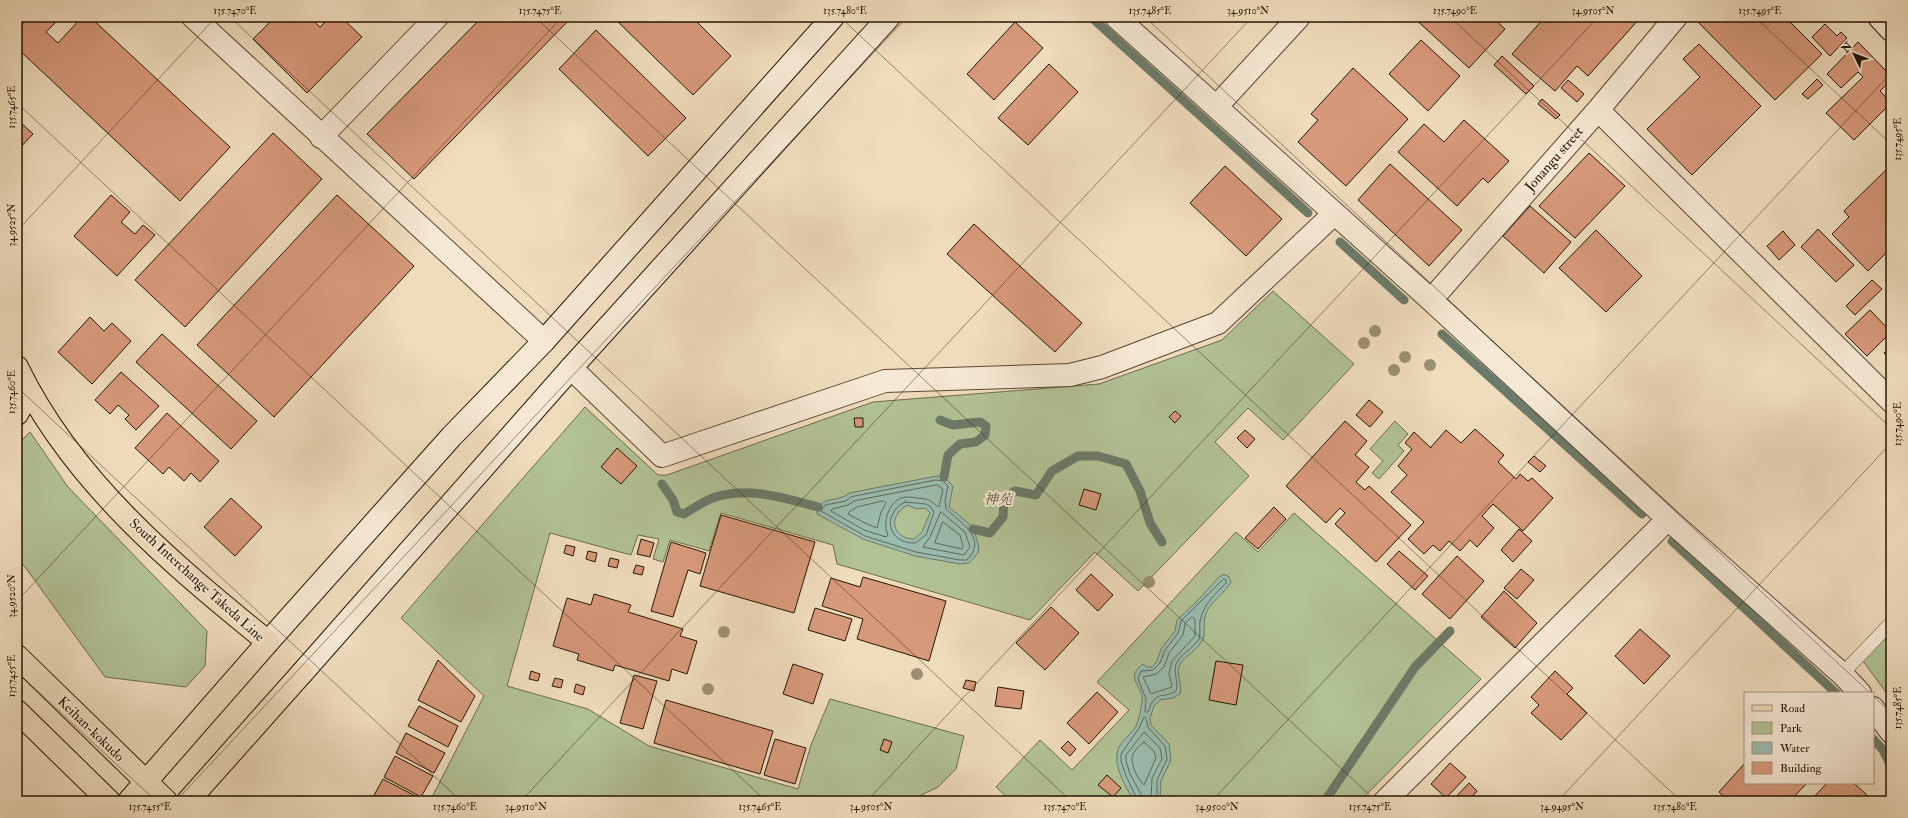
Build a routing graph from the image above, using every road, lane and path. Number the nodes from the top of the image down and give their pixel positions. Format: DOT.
graph roads {
  1 [pos="193,17"];
  2 [pos="437,17"];
  3 [pos="833,17"];
  4 [pos="888,17"];
  5 [pos="1116,17"];
  6 [pos="1299,17"];
  7 [pos="1676,17"];
  8 [pos="1879,17"];
  9 [pos="1891,30"];
  10 [pos="1216,107"];
  11 [pos="1598,110"];
  12 [pos="321,136"];
  13 [pos="1334,214"];
  14 [pos="1431,300"];
  15 [pos="544,341"];
  16 [pos="17,367"];
  17 [pos="570,368"];
  18 [pos="29,392"];
  19 [pos="1891,402"];
  20 [pos="17,414"];
  21 [pos="1668,519"];
  22 [pos="1891,623"];
  23 [pos="268,642"];
  24 [pos="17,644"];
  25 [pos="25,663"];
  26 [pos="302,673"];
  27 [pos="1842,674"];
  28 [pos="1859,692"];
  29 [pos="1874,709"];
  30 [pos="17,711"];
  31 [pos="1891,732"];
  32 [pos="146,782"];
  33 [pos="109,801"];
  34 [pos="129,801"];
  35 [pos="166,801"];
  36 [pos="188,801"];
  37 [pos="1385,801"];
  1 -- 12 [label="street"];
  2 -- 12 [label="street"];
  3 -- 15 [label="street"];
  4 -- 17 [label="street"];
  5 -- 10 [label="street"];
  6 -- 10 [label="street"];
  7 -- 11 [label="street, Jonangu street"];
  8 -- 9 [label="street"];
  10 -- 13 [label="street"];
  11 -- 14 [label="street, Jonangu street"];
  11 -- 19 [label="street"];
  12 -- 15 [label="street"];
  13 -- 14 [label="street"];
  13 -- 17 [label="street"];
  14 -- 21 [label="street"];
  15 -- 23 [label="street"];
  16 -- 18 [label="main road, South Interchange Takeda Line"];
  17 -- 26 [label="street"];
  18 -- 20 [label="main road"];
  18 -- 23 [label="main road, South Interchange Takeda Line"];
  21 -- 27 [label="street"];
  21 -- 37 [label="street"];
  22 -- 27 [label="lane"];
  23 -- 32 [label="main road, South Interchange Takeda Line"];
  24 -- 25 [label="main road, Keihan-kokudo"];
  25 -- 32 [label="main road, Keihan-kokudo"];
  26 -- 36 [label="main road"];
  27 -- 28 [label="street"];
  29 -- 31 [label="street"];
  30 -- 33 [label="main road"];
  32 -- 34 [label="main road, South Interchange Takeda Line"];
  32 -- 35 [label="main road, Keihan-kokudo"];
}
